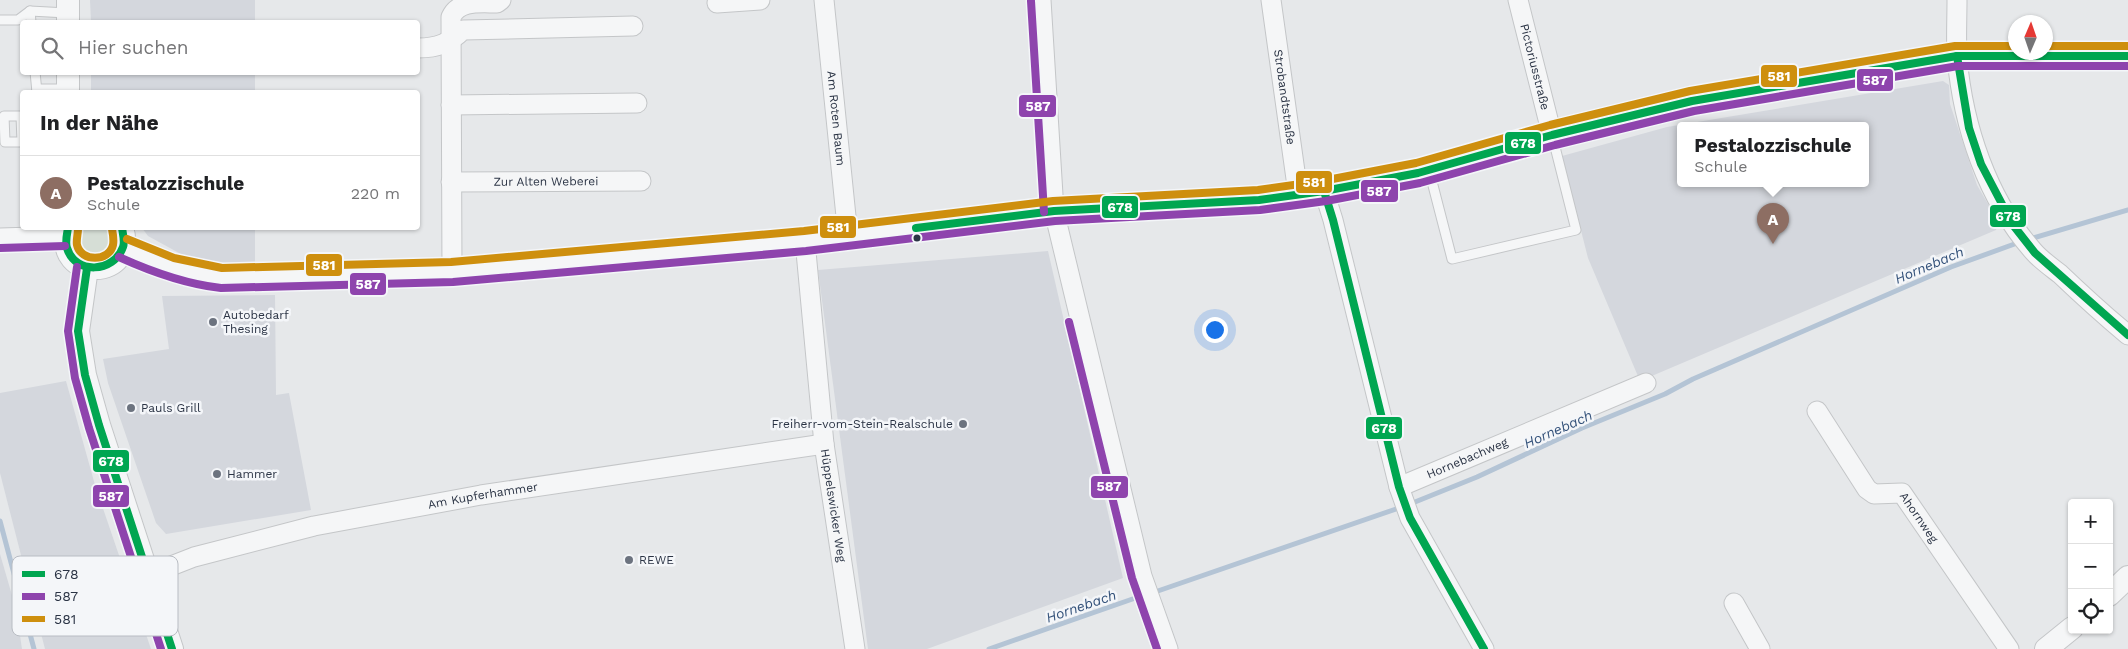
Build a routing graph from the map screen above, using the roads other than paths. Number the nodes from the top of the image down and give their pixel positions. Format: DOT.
graph roads {
  1 [pos="501,0"];
  2 [pos="760,0"];
  3 [pos="824,0"];
  4 [pos="1041,0"];
  5 [pos="1271,0"];
  6 [pos="1518,0"];
  7 [pos="1958,0"];
  8 [pos="717,3"];
  9 [pos="30,11"];
  10 [pos="68,12"];
  11 [pos="0,20"];
  12 [pos="31,20"];
  13 [pos="632,26"];
  14 [pos="450,42"];
  15 [pos="420,48"];
  16 [pos="1957,56"];
  17 [pos="2128,56"];
  18 [pos="35,75"];
  19 [pos="68,85"];
  20 [pos="37,90"];
  21 [pos="42,90"];
  22 [pos="638,103"];
  23 [pos="451,106"];
  24 [pos="2,116"];
  25 [pos="20,116"];
  26 [pos="1552,135"];
  27 [pos="20,142"];
  28 [pos="1428,170"];
  29 [pos="641,181"];
  30 [pos="451,182"];
  31 [pos="1324,191"];
  32 [pos="1298,193"];
  33 [pos="1054,211"];
  34 [pos="67,232"];
  35 [pos="848,236"];
  36 [pos="0,238"];
  37 [pos="123,238"];
  38 [pos="805,241"];
  39 [pos="87,268"];
  40 [pos="452,272"];
  41 [pos="2128,335"];
  42 [pos="1646,382"];
  43 [pos="1817,411"];
  44 [pos="824,444"];
  45 [pos="1399,487"];
  46 [pos="142,556"];
  47 [pos="178,563"];
  48 [pos="2128,577"];
  49 [pos="2113,591"];
  50 [pos="1734,603"];
  51 [pos="2068,631"];
  52 [pos="168,636"];
  53 [pos="172,649"];
  54 [pos="855,649"];
  55 [pos="1168,649"];
  56 [pos="1484,649"];
  57 [pos="1760,649"];
  58 [pos="2009,649"];
  59 [pos="2046,649"];
  1 -- 14 [label="street"];
  2 -- 8 [label="street"];
  3 -- 35 [label="street, Am Roten Baum"];
  4 -- 33 [label="street"];
  5 -- 32 [label="street, Strobandtstraße"];
  6 -- 26 [label="street, Pictoriusstraße"];
  7 -- 16 [label="street"];
  9 -- 10 [label="lane"];
  9 -- 11 [label="lane"];
  9 -- 12 [label="lane"];
  13 -- 14 [label="street"];
  14 -- 15 [label="street"];
  14 -- 23 [label="street"];
  16 -- 17 [label="street"];
  16 -- 26 [label="street"];
  16 -- 41 [label="street"];
  18 -- 20 [label="lane"];
  19 -- 21 [label="lane"];
  22 -- 23 [label="street"];
  23 -- 30 [label="street"];
  24 -- 25 [label="lane"];
  24 -- 27 [label="lane"];
  26 -- 28 [label="street"];
  26 -- 28 [label="lane"];
  28 -- 31 [label="street"];
  29 -- 30 [label="street, Zur Alten Weberei"];
  30 -- 40 [label="street"];
  31 -- 32 [label="street"];
  31 -- 45 [label="street"];
  32 -- 33 [label="street"];
  33 -- 35 [label="street"];
  33 -- 55 [label="street"];
  34 -- 36 [label="street"];
  34 -- 39 [label="street"];
  35 -- 38 [label="street"];
  37 -- 39 [label="street"];
  37 -- 40 [label="street"];
  38 -- 40 [label="street"];
  38 -- 44 [label="street, Hüppelswicker Weg"];
  39 -- 46 [label="street"];
  42 -- 45 [label="street, Hornebachweg"];
  43 -- 58 [label="street, Ahornweg"];
  44 -- 47 [label="street, Am Kupferhammer"];
  44 -- 54 [label="street, Hüppelswicker Weg"];
  45 -- 56 [label="street"];
  48 -- 49 [label="street"];
  50 -- 57 [label="street"];
  51 -- 59 [label="street"];
  52 -- 53 [label="street"];
}
